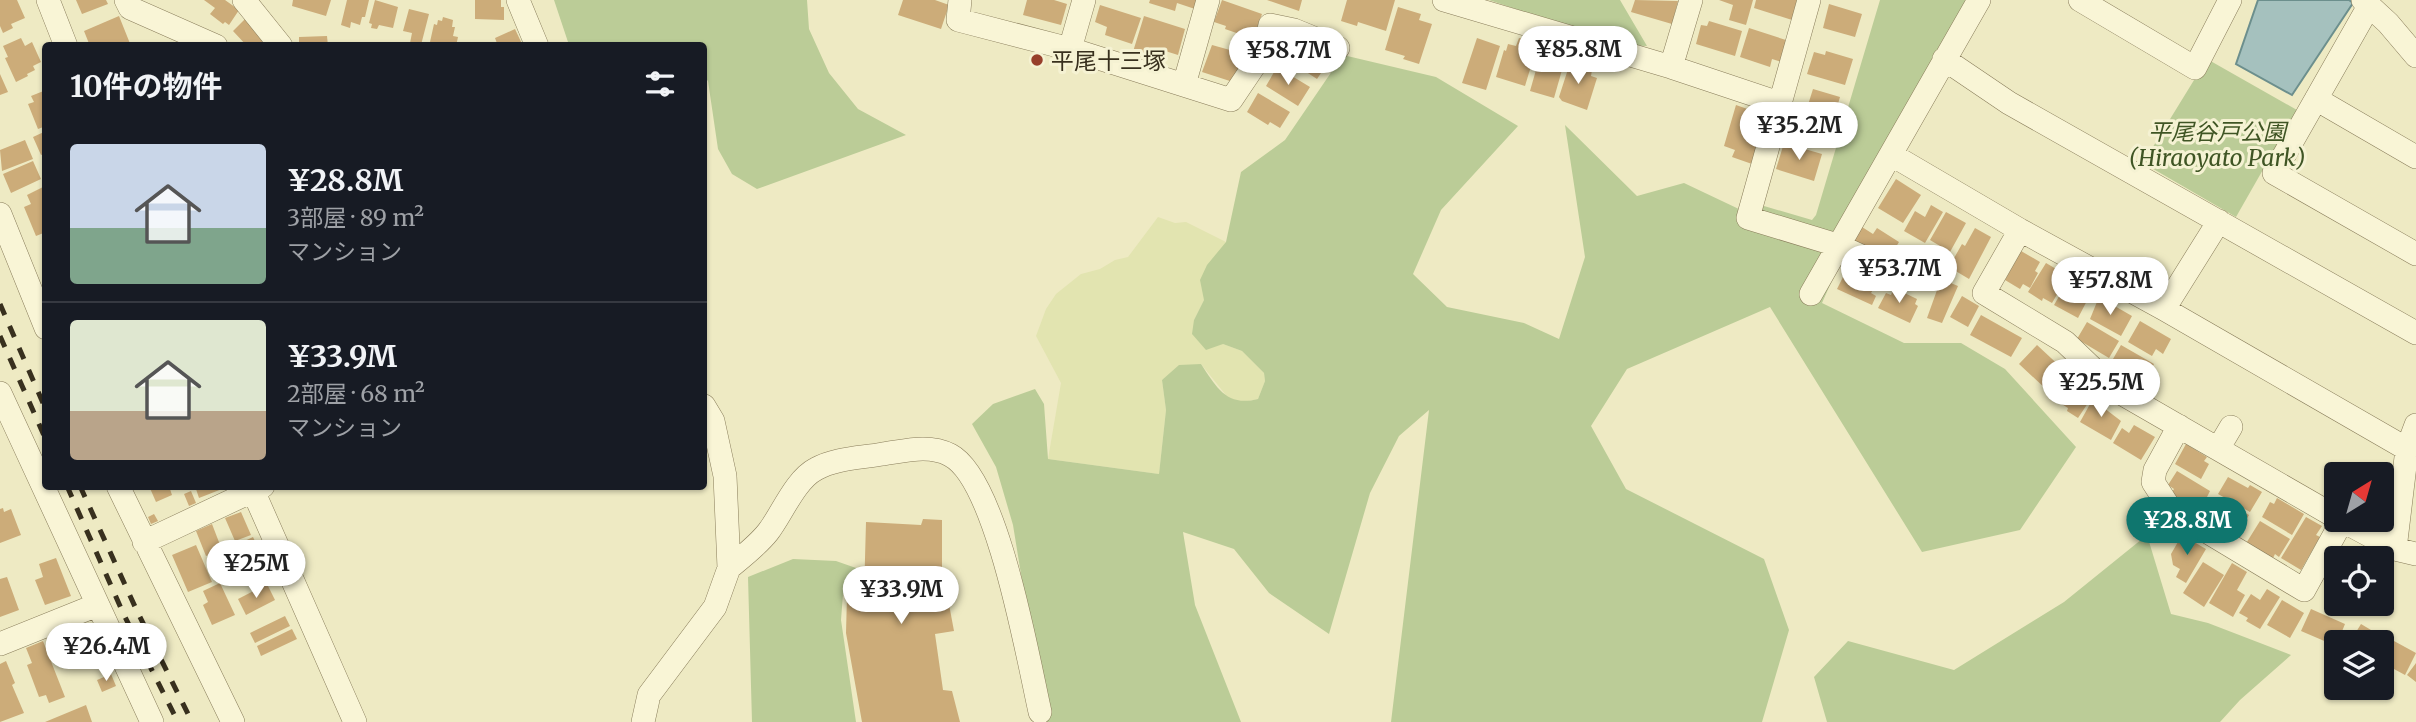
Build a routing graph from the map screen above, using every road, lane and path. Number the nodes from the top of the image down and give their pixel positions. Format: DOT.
graph roads {
  1 [pos="47,0"];
  2 [pos="126,0"];
  3 [pos="518,0"];
  4 [pos="960,0"];
  5 [pos="1084,0"];
  6 [pos="1208,0"];
  7 [pos="1446,0"];
  8 [pos="1691,0"];
  9 [pos="1809,0"];
  10 [pos="1979,0"];
  11 [pos="2080,0"];
  12 [pos="2230,0"];
  13 [pos="2366,3"];
  14 [pos="253,4"];
  15 [pos="64,42"];
  16 [pos="207,42"];
  17 [pos="278,42"];
  18 [pos="535,42"];
  19 [pos="1338,48"];
  20 [pos="1070,50"];
  21 [pos="2416,56"];
  22 [pos="1944,59"];
  23 [pos="1671,67"];
  24 [pos="1184,85"];
  25 [pos="2316,99"];
  26 [pos="1779,103"];
  27 [pos="1892,155"];
  28 [pos="2416,158"];
  29 [pos="0,214"];
  30 [pos="2220,222"];
  31 [pos="2020,230"];
  32 [pos="1837,245"];
  33 [pos="2416,254"];
  34 [pos="1893,271"];
  35 [pos="1811,294"];
  36 [pos="2164,309"];
  37 [pos="42,318"];
  38 [pos="2416,333"];
  39 [pos="0,393"];
  40 [pos="707,411"];
  41 [pos="2416,425"];
  42 [pos="2179,426"];
  43 [pos="2231,427"];
  44 [pos="2218,449"];
  45 [pos="2407,449"];
  46 [pos="42,485"];
  47 [pos="44,490"];
  48 [pos="120,490"];
  49 [pos="252,490"];
  50 [pos="257,490"];
  51 [pos="2324,510"];
  52 [pos="2335,532"];
  53 [pos="2366,532"];
  54 [pos="144,542"];
  55 [pos="2406,552"];
  56 [pos="729,568"];
  57 [pos="97,605"];
  58 [pos="0,644"];
  59 [pos="1040,712"];
  60 [pos="152,722"];
  61 [pos="233,722"];
  62 [pos="355,722"];
  63 [pos="643,722"];
  1 -- 15 [label="street"];
  2 -- 16 [label="street"];
  3 -- 18 [label="street"];
  4 -- 20 [label="street"];
  5 -- 20 [label="street"];
  6 -- 24 [label="street"];
  7 -- 23 [label="street"];
  8 -- 23 [label="street"];
  9 -- 26 [label="street"];
  10 -- 22 [label="street"];
  11 -- 12 [label="street"];
  13 -- 21 [label="street"];
  13 -- 25 [label="street"];
  14 -- 17 [label="street"];
  19 -- 24 [label="street"];
  20 -- 24 [label="street"];
  22 -- 27 [label="street"];
  22 -- 30 [label="street"];
  23 -- 26 [label="street"];
  25 -- 28 [label="street"];
  25 -- 33 [label="street"];
  26 -- 32 [label="street"];
  27 -- 31 [label="street"];
  27 -- 32 [label="street"];
  29 -- 37 [label="street"];
  30 -- 36 [label="street"];
  30 -- 38 [label="street"];
  31 -- 36 [label="street"];
  31 -- 42 [label="street"];
  32 -- 34 [label="street"];
  32 -- 35 [label="street"];
  36 -- 45 [label="street"];
  39 -- 46 [label="street"];
  40 -- 56 [label="street"];
  41 -- 45 [label="street"];
  42 -- 44 [label="street"];
  42 -- 52 [label="street"];
  43 -- 44 [label="street"];
  44 -- 51 [label="street"];
  45 -- 55 [label="street"];
  47 -- 57 [label="street"];
  48 -- 54 [label="street"];
  49 -- 54 [label="street"];
  50 -- 62 [label="street"];
  53 -- 55 [label="street"];
  54 -- 61 [label="street"];
  56 -- 59 [label="street"];
  56 -- 63 [label="street"];
  57 -- 58 [label="street"];
  57 -- 60 [label="street"];
}
